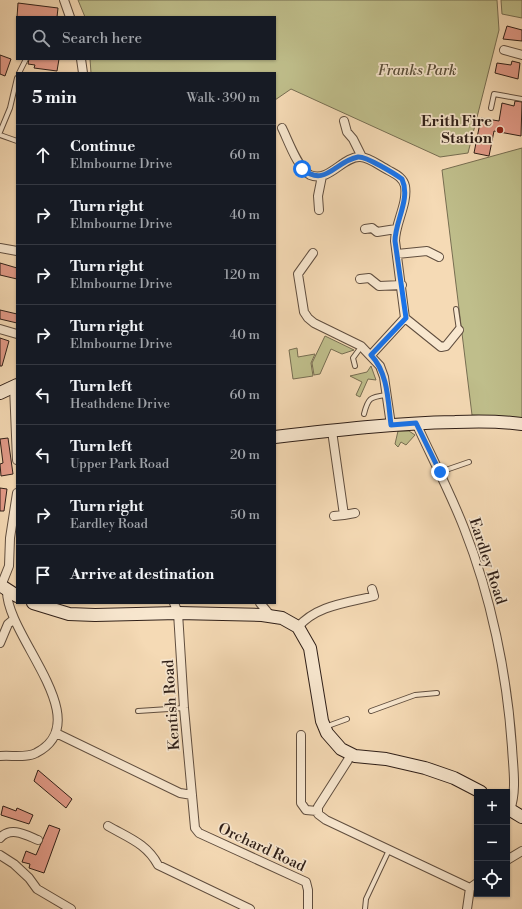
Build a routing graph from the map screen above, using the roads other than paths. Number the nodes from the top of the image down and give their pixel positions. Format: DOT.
graph roads {
  1 [pos="64,0"];
  2 [pos="70,16"];
  3 [pos="504,50"];
  4 [pos="522,55"];
  5 [pos="26,60"];
  6 [pos="81,60"];
  7 [pos="20,72"];
  8 [pos="83,72"];
  9 [pos="16,82"];
  10 [pos="522,99"];
  11 [pos="491,108"];
  12 [pos="344,121"];
  13 [pos="282,128"];
  14 [pos="0,132"];
  15 [pos="0,135"];
  16 [pos="16,141"];
  17 [pos="362,157"];
  18 [pos="322,176"];
  19 [pos="319,210"];
  20 [pos="365,229"];
  21 [pos="396,229"];
  22 [pos="0,248"];
  23 [pos="16,251"];
  24 [pos="313,253"];
  25 [pos="397,254"];
  26 [pos="439,257"];
  27 [pos="360,279"];
  28 [pos="402,284"];
  29 [pos="456,309"];
  30 [pos="406,318"];
  31 [pos="0,329"];
  32 [pos="459,330"];
  33 [pos="16,334"];
  34 [pos="361,346"];
  35 [pos="371,355"];
  36 [pos="355,366"];
  37 [pos="16,386"];
  38 [pos="0,393"];
  39 [pos="387,395"];
  40 [pos="364,414"];
  41 [pos="416,423"];
  42 [pos="522,424"];
  43 [pos="391,425"];
  44 [pos="332,431"];
  45 [pos="276,437"];
  46 [pos="469,462"];
  47 [pos="440,472"];
  48 [pos="16,508"];
  49 [pos="355,513"];
  50 [pos="344,515"];
  51 [pos="334,516"];
  52 [pos="14,538"];
  53 [pos="6,589"];
  54 [pos="374,596"];
  55 [pos="37,604"];
  56 [pos="261,604"];
  57 [pos="176,608"];
  58 [pos="270,616"];
  59 [pos="14,619"];
  60 [pos="298,627"];
  61 [pos="0,643"];
  62 [pos="436,693"];
  63 [pos="184,708"];
  64 [pos="138,711"];
  65 [pos="371,711"];
  66 [pos="347,719"];
  67 [pos="324,727"];
  68 [pos="56,733"];
  69 [pos="301,736"];
  70 [pos="350,754"];
  71 [pos="0,756"];
  72 [pos="475,789"];
  73 [pos="192,795"];
  74 [pos="510,805"];
  75 [pos="510,810"];
  76 [pos="317,811"];
  77 [pos="522,817"];
  78 [pos="108,826"];
  79 [pos="198,833"];
  80 [pos="0,838"];
  81 [pos="38,840"];
  82 [pos="389,850"];
  83 [pos="522,851"];
  84 [pos="0,855"];
  85 [pos="510,858"];
  86 [pos="474,885"];
  87 [pos="470,888"];
  88 [pos="71,909"];
  89 [pos="250,909"];
  90 [pos="308,909"];
  91 [pos="365,909"];
  92 [pos="467,909"];
  1 -- 2 [label="street"];
  3 -- 4 [label="street"];
  5 -- 7 [label="lane"];
  6 -- 8 [label="street"];
  9 -- 14 [label="lane"];
  10 -- 11 [label="lane"];
  12 -- 17 [label="street"];
  13 -- 18 [label="street"];
  15 -- 16 [label="lane"];
  17 -- 18 [label="street"];
  17 -- 21 [label="street"];
  18 -- 19 [label="street"];
  20 -- 21 [label="street"];
  21 -- 25 [label="street"];
  22 -- 23 [label="street"];
  24 -- 34 [label="street"];
  25 -- 26 [label="street"];
  25 -- 28 [label="street"];
  27 -- 28 [label="street"];
  28 -- 30 [label="street"];
  29 -- 32 [label="lane"];
  30 -- 32 [label="street"];
  30 -- 35 [label="street"];
  31 -- 33 [label="street"];
  34 -- 35 [label="street"];
  34 -- 36 [label="lane"];
  35 -- 39 [label="street"];
  37 -- 38 [label="main road"];
  39 -- 40 [label="lane"];
  39 -- 43 [label="street"];
  41 -- 42 [label="main road"];
  41 -- 43 [label="main road"];
  41 -- 47 [label="street, Eardley Road"];
  43 -- 44 [label="main road"];
  44 -- 45 [label="main road"];
  44 -- 50 [label="street"];
  46 -- 47 [label="lane"];
  47 -- 74 [label="street, Eardley Road"];
  48 -- 52 [label="street"];
  49 -- 50 [label="street"];
  50 -- 51 [label="street"];
  52 -- 53 [label="street"];
  53 -- 59 [label="street"];
  54 -- 60 [label="street"];
  55 -- 57 [label="main road"];
  56 -- 58 [label="street"];
  57 -- 58 [label="main road"];
  57 -- 63 [label="street, Kentish Road"];
  58 -- 60 [label="main road"];
  59 -- 61 [label="street"];
  59 -- 68 [label="street"];
  60 -- 67 [label="main road"];
  62 -- 65 [label="lane"];
  63 -- 64 [label="lane"];
  63 -- 73 [label="street, Kentish Road"];
  66 -- 67 [label="lane"];
  67 -- 70 [label="main road"];
  68 -- 71 [label="street"];
  68 -- 73 [label="street"];
  69 -- 76 [label="street"];
  70 -- 72 [label="main road"];
  70 -- 76 [label="street"];
  73 -- 79 [label="street, Kentish Road"];
  75 -- 77 [label="main road"];
  76 -- 82 [label="street"];
  78 -- 89 [label="street"];
  79 -- 90 [label="street, Orchard Road"];
  80 -- 81 [label="street"];
  82 -- 87 [label="street"];
  82 -- 91 [label="lane"];
  83 -- 85 [label="street"];
  84 -- 88 [label="street"];
  86 -- 87 [label="street"];
  87 -- 92 [label="street"];
}
